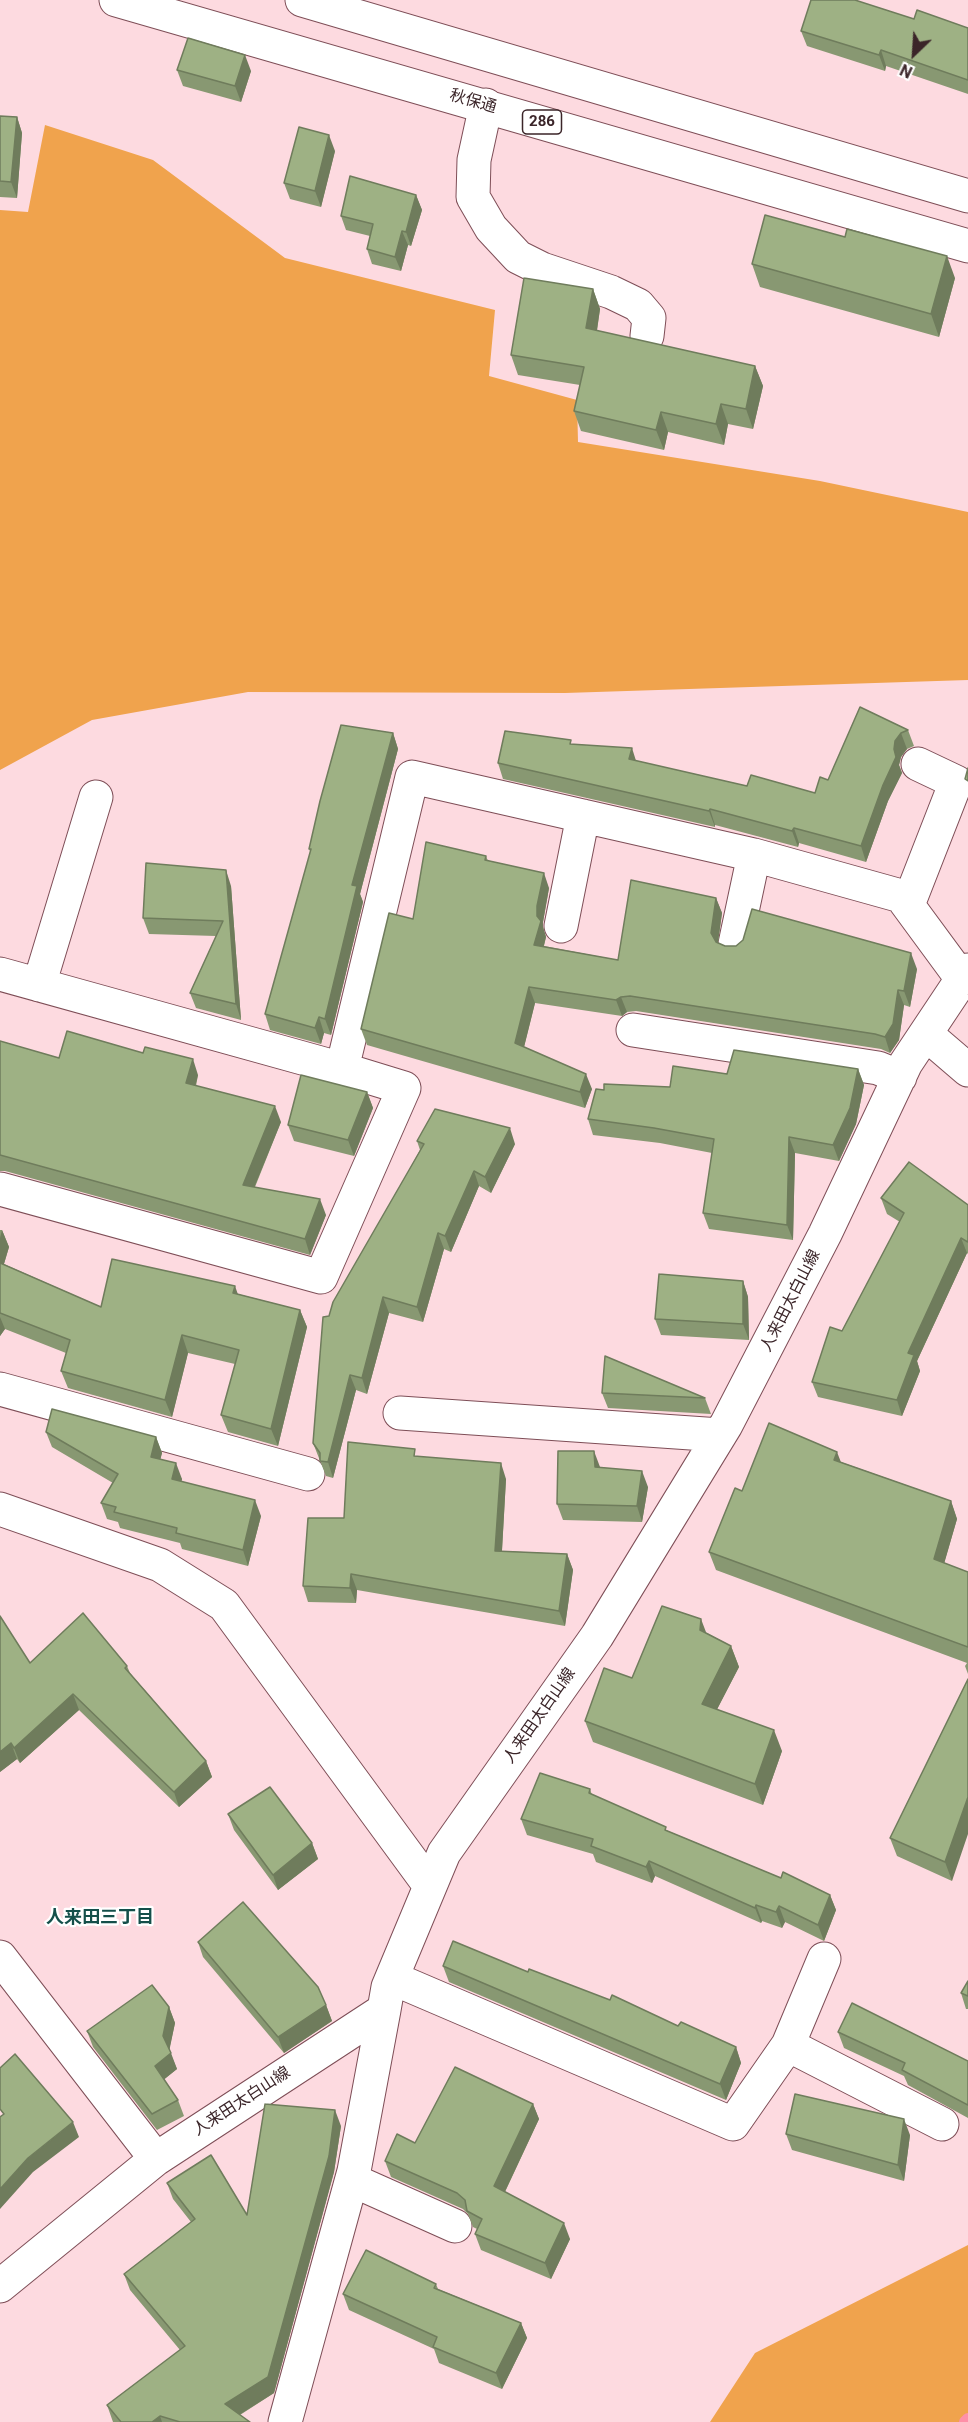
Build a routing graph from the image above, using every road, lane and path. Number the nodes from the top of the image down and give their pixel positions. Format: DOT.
graph roads {
  1 [pos="116,0"];
  2 [pos="302,0"];
  3 [pos="486,105"];
  4 [pos="968,196"];
  5 [pos="968,246"];
  6 [pos="647,336"];
  7 [pos="918,764"];
  8 [pos="96,797"];
  9 [pos="584,816"];
  10 [pos="754,855"];
  11 [pos="908,905"];
  12 [pos="561,926"];
  13 [pos="735,944"];
  14 [pos="0,974"];
  15 [pos="965,974"];
  16 [pos="39,985"];
  17 [pos="633,1030"];
  18 [pos="926,1034"];
  19 [pos="342,1069"];
  20 [pos="968,1070"];
  21 [pos="900,1077"];
  22 [pos="0,1189"];
  23 [pos="0,1389"];
  24 [pos="400,1413"];
  25 [pos="720,1435"];
  26 [pos="308,1474"];
  27 [pos="0,1509"];
  28 [pos="430,1886"];
  29 [pos="0,1957"];
  30 [pos="824,1959"];
  31 [pos="392,1978"];
  32 [pos="384,2010"];
  33 [pos="788,2044"];
  34 [pos="942,2124"];
  35 [pos="156,2158"];
  36 [pos="352,2180"];
  37 [pos="455,2226"];
  38 [pos="0,2286"];
  39 [pos="285,2422"];
  1 -- 3 [label="main road, 秋保通 / 286"];
  2 -- 4 [label="main road"];
  3 -- 5 [label="main road, 秋保通 / 286"];
  3 -- 6 [label="main road"];
  7 -- 11 [label="main road"];
  8 -- 16 [label="main road"];
  9 -- 10 [label="main road"];
  9 -- 12 [label="main road"];
  9 -- 19 [label="main road"];
  10 -- 11 [label="main road"];
  10 -- 13 [label="main road"];
  11 -- 15 [label="main road"];
  14 -- 16 [label="main road"];
  15 -- 18 [label="main road, 人来田太白山線"];
  16 -- 19 [label="main road"];
  17 -- 21 [label="main road"];
  18 -- 20 [label="main road"];
  18 -- 21 [label="main road, 人来田太白山線"];
  19 -- 22 [label="main road"];
  21 -- 25 [label="main road, 人来田太白山線"];
  23 -- 26 [label="main road"];
  24 -- 25 [label="main road"];
  25 -- 28 [label="main road, 人来田太白山線"];
  27 -- 28 [label="main road"];
  28 -- 31 [label="main road, 人来田太白山線"];
  29 -- 35 [label="main road"];
  30 -- 33 [label="main road"];
  31 -- 32 [label="main road, 人来田太白山線"];
  31 -- 33 [label="main road"];
  32 -- 35 [label="main road, 人来田太白山線"];
  32 -- 36 [label="main road"];
  33 -- 34 [label="main road"];
  35 -- 38 [label="main road, 人来田太白山線"];
  36 -- 37 [label="main road"];
  36 -- 39 [label="main road"];
}
